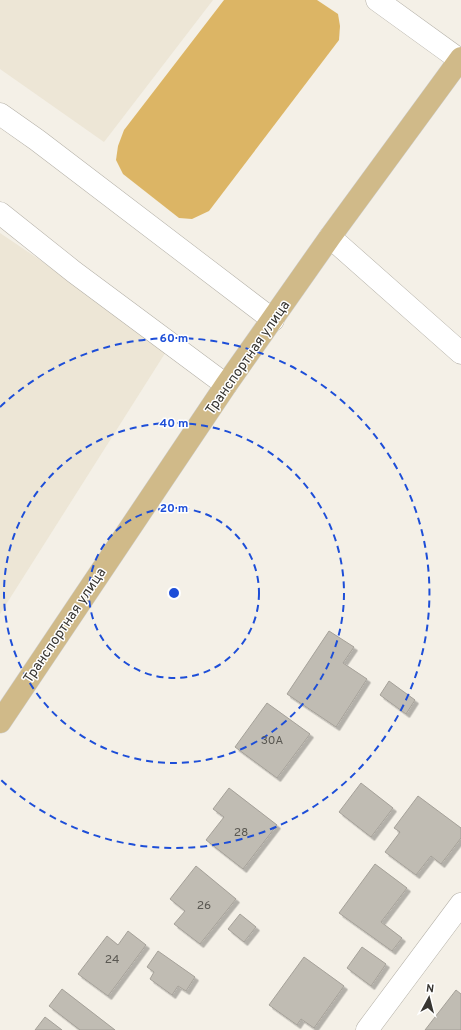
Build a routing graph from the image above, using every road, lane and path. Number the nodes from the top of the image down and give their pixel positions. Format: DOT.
graph roads {
  1 [pos="377,0"];
  2 [pos="460,59"];
  3 [pos="0,114"];
  4 [pos="0,213"];
  5 [pos="330,237"];
  6 [pos="273,320"];
  7 [pos="461,353"];
  8 [pos="226,385"];
  9 [pos="0,722"];
  10 [pos="461,904"];
  11 [pos="367,1030"];
  1 -- 2 [label="street"];
  2 -- 5 [label="main road, Транспортная улица"];
  3 -- 6 [label="street"];
  4 -- 8 [label="street"];
  5 -- 6 [label="main road, Транспортная улица"];
  5 -- 7 [label="street"];
  6 -- 8 [label="main road, Транспортная улица"];
  8 -- 9 [label="main road, Транспортная улица"];
  10 -- 11 [label="street"];
}
